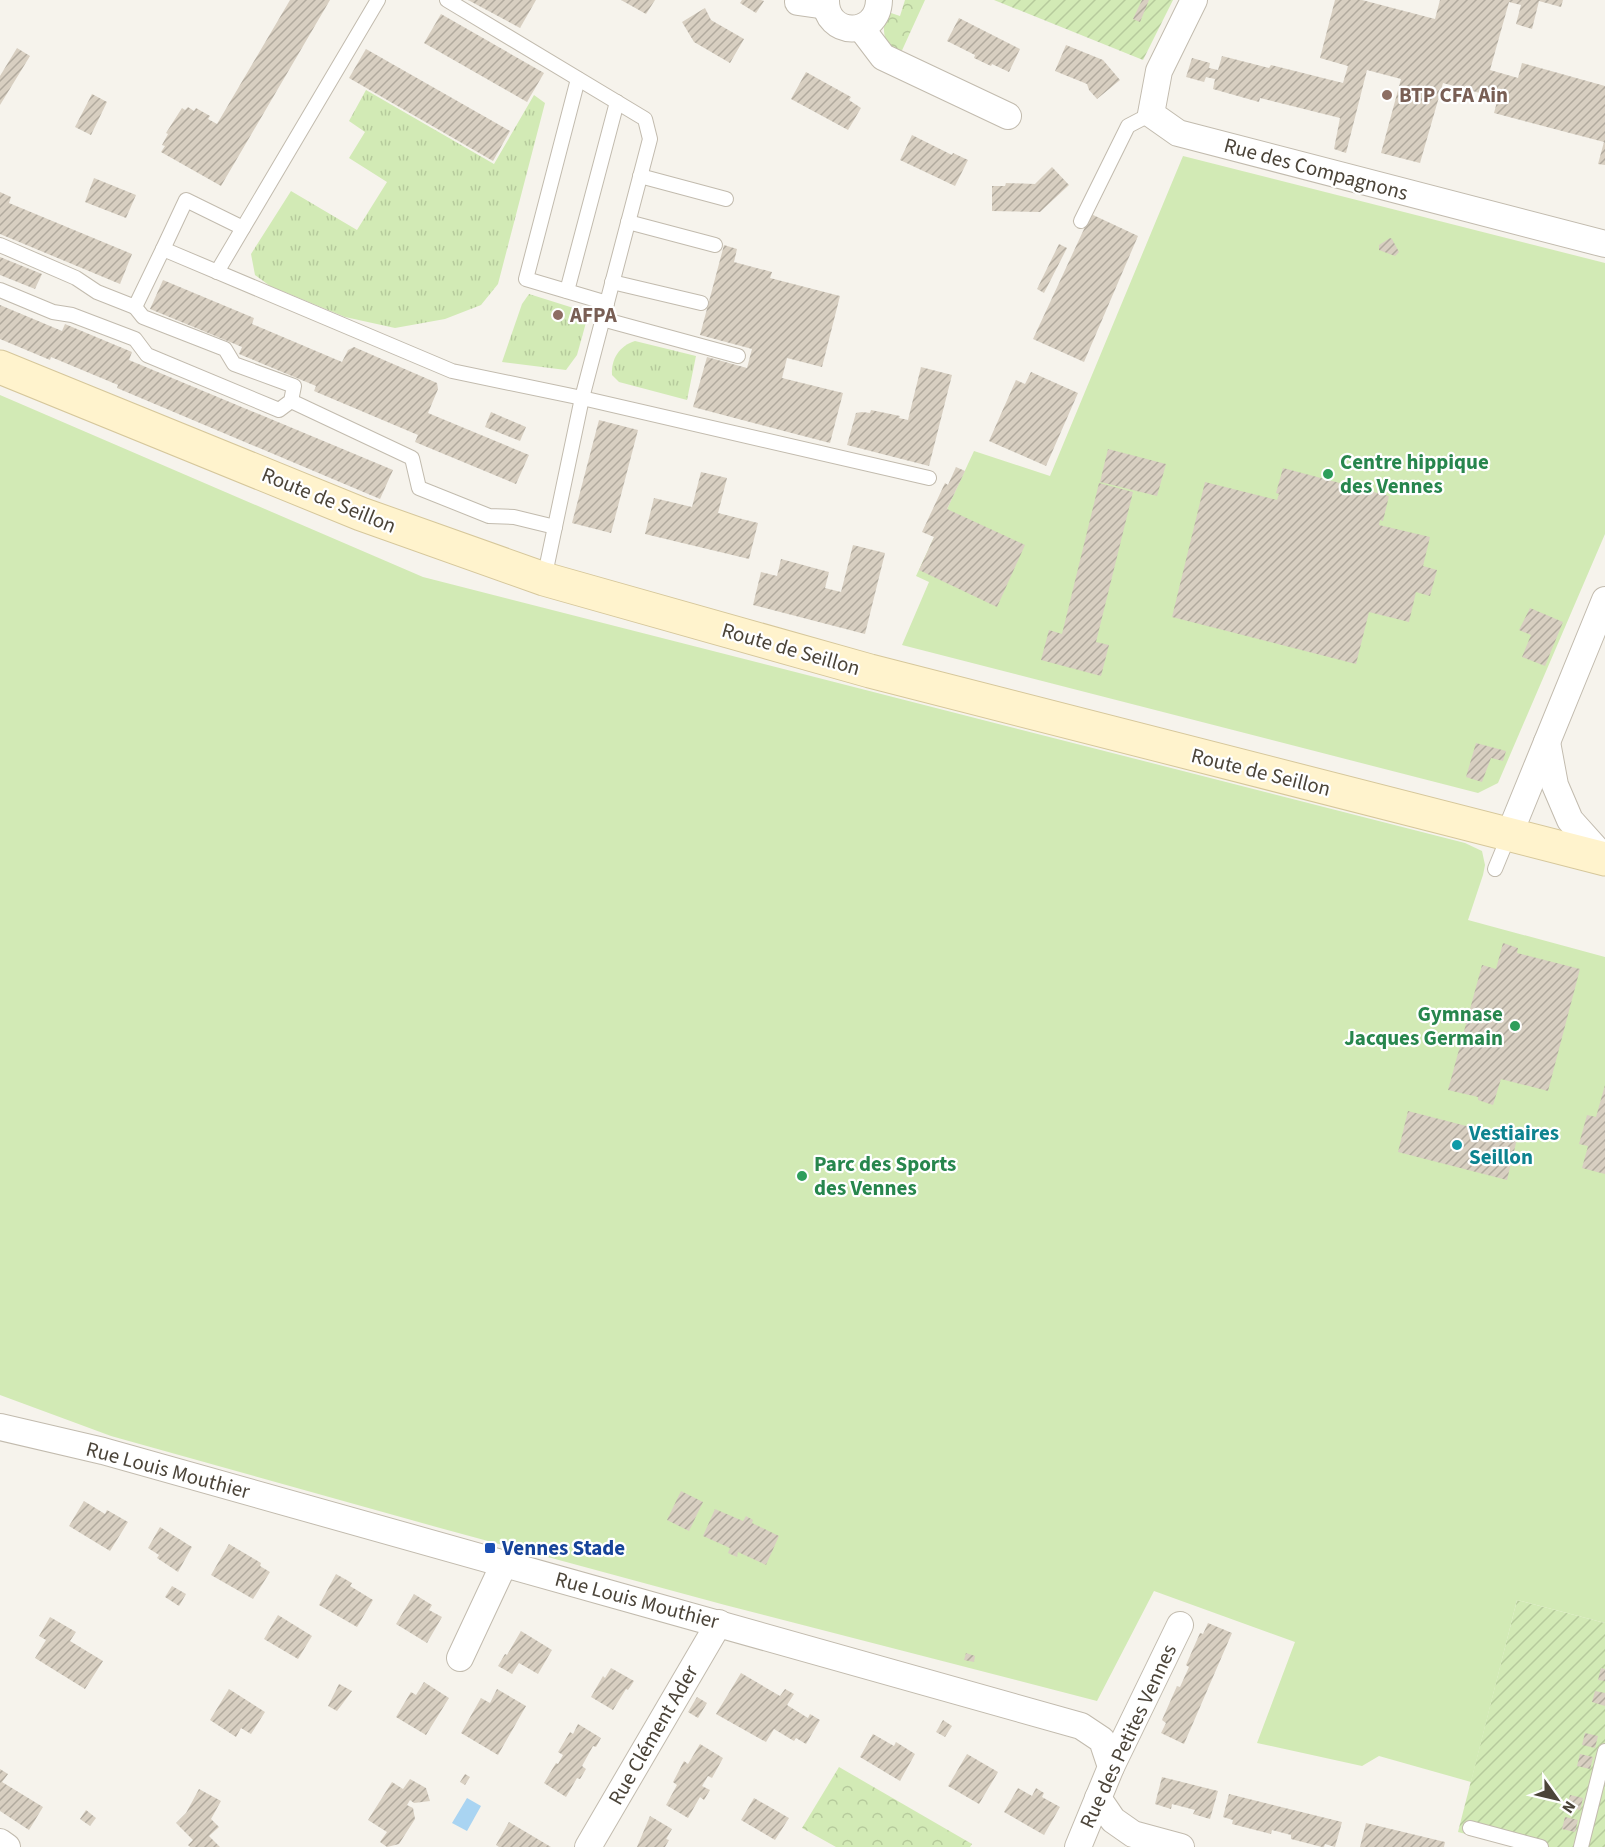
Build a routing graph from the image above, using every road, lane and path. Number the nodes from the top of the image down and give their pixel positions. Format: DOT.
graph roads {
  1 [pos="378,0"];
  2 [pos="447,0"];
  3 [pos="879,0"];
  4 [pos="1193,0"];
  5 [pos="798,2"];
  6 [pos="826,3"];
  7 [pos="861,28"];
  8 [pos="578,79"];
  9 [pos="617,102"];
  10 [pos="1151,114"];
  11 [pos="1008,116"];
  12 [pos="640,176"];
  13 [pos="726,199"];
  14 [pos="1081,221"];
  15 [pos="628,222"];
  16 [pos="243,228"];
  17 [pos="1605,244"];
  18 [pos="0,245"];
  19 [pos="716,245"];
  20 [pos="163,249"];
  21 [pos="217,272"];
  22 [pos="612,282"];
  23 [pos="0,290"];
  24 [pos="567,291"];
  25 [pos="607,303"];
  26 [pos="701,303"];
  27 [pos="135,307"];
  28 [pos="602,320"];
  29 [pos="738,356"];
  30 [pos="0,368"];
  31 [pos="582,398"];
  32 [pos="291,400"];
  33 [pos="929,478"];
  34 [pos="555,527"];
  35 [pos="544,579"];
  36 [pos="1605,600"];
  37 [pos="1547,742"];
  38 [pos="1509,835"];
  39 [pos="1605,859"];
  40 [pos="1495,869"];
  41 [pos="0,1427"];
  42 [pos="504,1564"];
  43 [pos="719,1623"];
  44 [pos="1180,1625"];
  45 [pos="460,1658"];
  46 [pos="1605,1751"];
  47 [pos="1111,1767"];
  48 [pos="1098,1798"];
  49 [pos="1470,1828"];
  50 [pos="0,1842"];
  51 [pos="8,1847"];
  52 [pos="588,1847"];
  53 [pos="1078,1847"];
  54 [pos="1181,1847"];
  55 [pos="1541,1847"];
  56 [pos="1581,1847"];
  1 -- 16 [label="lane"];
  2 -- 8 [label="lane"];
  3 -- 7 [label="street"];
  4 -- 10 [label="street"];
  5 -- 6 [label="street"];
  6 -- 7 [label="street"];
  7 -- 11 [label="street"];
  8 -- 9 [label="lane"];
  8 -- 24 [label="lane"];
  9 -- 12 [label="lane"];
  9 -- 24 [label="lane"];
  10 -- 14 [label="lane"];
  10 -- 17 [label="street, Rue des Compagnons"];
  12 -- 13 [label="lane"];
  12 -- 15 [label="lane"];
  15 -- 19 [label="lane"];
  15 -- 22 [label="lane"];
  16 -- 20 [label="lane"];
  16 -- 21 [label="lane"];
  18 -- 27 [label="lane"];
  20 -- 21 [label="lane"];
  20 -- 27 [label="lane"];
  21 -- 31 [label="lane"];
  22 -- 25 [label="lane"];
  22 -- 26 [label="lane"];
  23 -- 32 [label="lane"];
  24 -- 25 [label="lane"];
  25 -- 28 [label="lane"];
  27 -- 32 [label="lane"];
  28 -- 29 [label="lane"];
  28 -- 31 [label="lane"];
  30 -- 35 [label="street, Route de Seillon"];
  31 -- 33 [label="lane"];
  31 -- 34 [label="lane"];
  32 -- 34 [label="lane"];
  34 -- 35 [label="lane"];
  35 -- 38 [label="street, Route de Seillon"];
  36 -- 37 [label="street"];
  37 -- 38 [label="street"];
  37 -- 39 [label="street"];
  38 -- 39 [label="street, Route de Seillon"];
  38 -- 40 [label="lane"];
  41 -- 42 [label="street, Rue Louis Mouthier"];
  42 -- 43 [label="street, Rue Louis Mouthier"];
  42 -- 45 [label="street"];
  43 -- 47 [label="street, Rue Louis Mouthier"];
  43 -- 52 [label="street, Rue Clément Ader"];
  44 -- 47 [label="street, Rue des Petites Vennes"];
  46 -- 56 [label="lane"];
  47 -- 48 [label="street, Rue des Petites Vennes"];
  48 -- 53 [label="street, Rue des Petites Vennes"];
  48 -- 54 [label="street"];
  49 -- 55 [label="lane"];
  50 -- 51 [label="street"];
}
